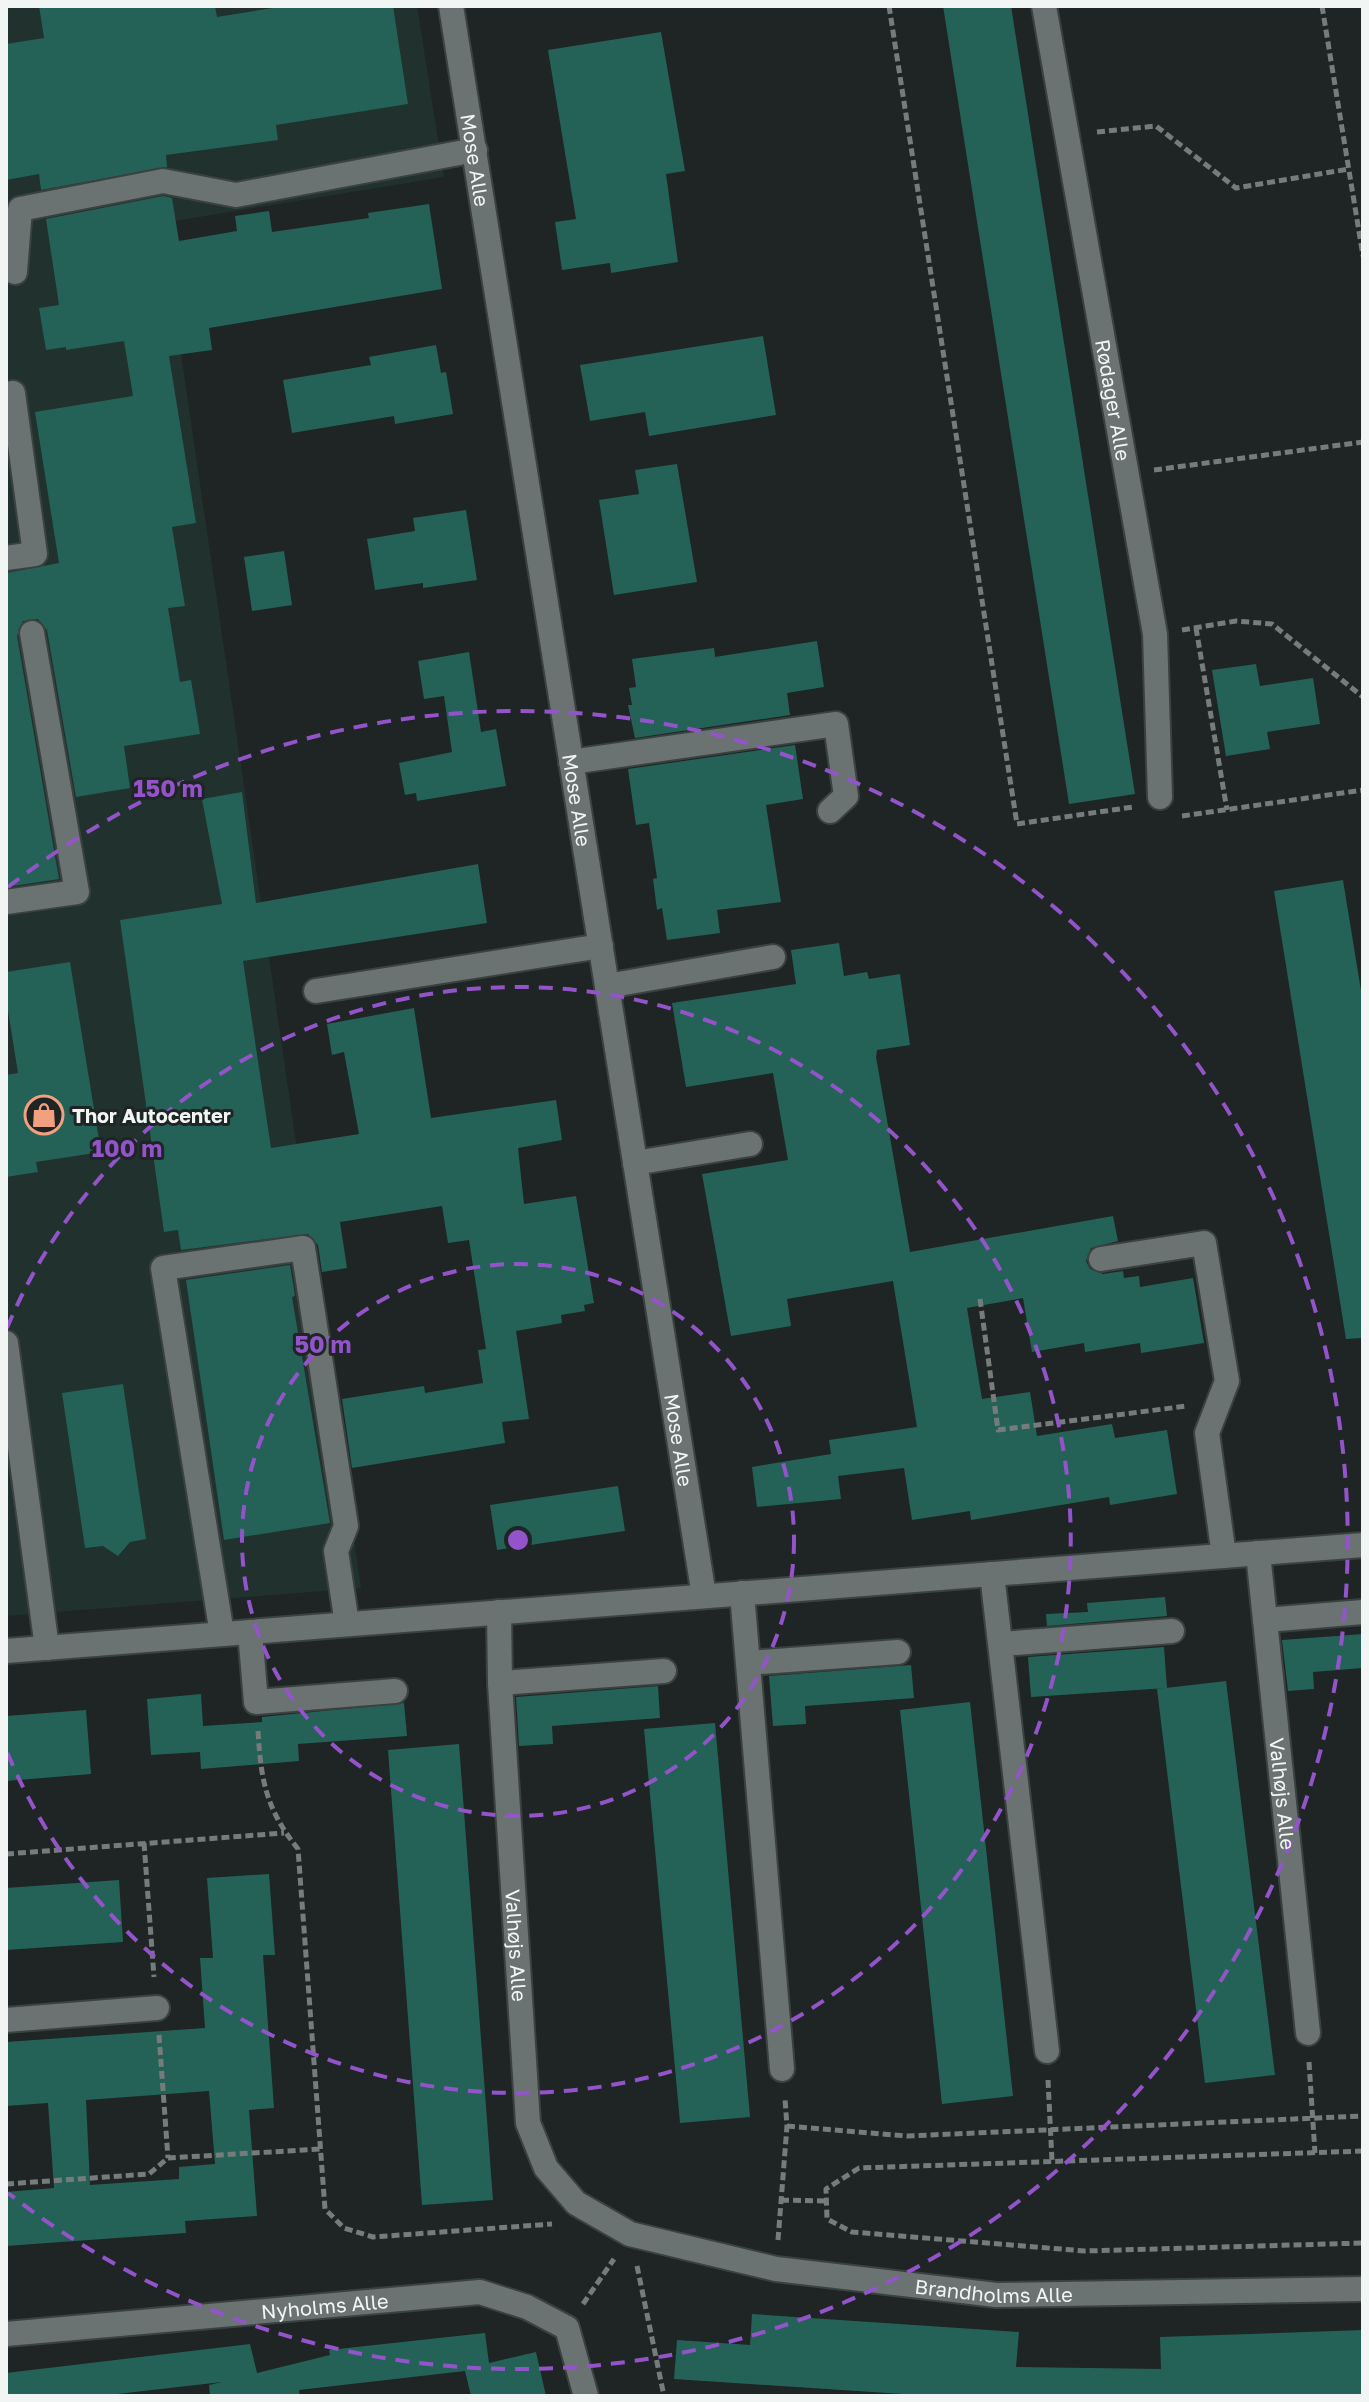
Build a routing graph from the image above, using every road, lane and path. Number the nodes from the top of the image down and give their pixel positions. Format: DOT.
graph roads {
  1 [pos="451,6"];
  2 [pos="889,6"];
  3 [pos="1044,6"];
  4 [pos="1322,6"];
  5 [pos="1067,136"];
  6 [pos="475,150"];
  7 [pos="1349,169"];
  8 [pos="1363,256"];
  9 [pos="15,272"];
  10 [pos="13,393"];
  11 [pos="1363,442"];
  12 [pos="1127,473"];
  13 [pos="6,558"];
  14 [pos="1196,628"];
  15 [pos="32,633"];
  16 [pos="1155,634"];
  17 [pos="1363,697"];
  18 [pos="571,762"];
  19 [pos="1363,790"];
  20 [pos="1160,797"];
  21 [pos="1227,810"];
  22 [pos="830,811"];
  23 [pos="6,902"];
  24 [pos="601,946"];
  25 [pos="773,957"];
  26 [pos="607,986"];
  27 [pos="316,991"];
  28 [pos="750,1144"];
  29 [pos="635,1163"];
  30 [pos="1101,1259"];
  31 [pos="980,1299"];
  32 [pos="6,1343"];
  33 [pos="1219,1402"];
  34 [pos="1363,1545"];
  35 [pos="1258,1553"];
  36 [pos="1224,1556"];
  37 [pos="992,1574"];
  38 [pos="742,1593"];
  39 [pos="704,1596"];
  40 [pos="499,1612"];
  41 [pos="1363,1612"];
  42 [pos="1265,1620"];
  43 [pos="347,1624"];
  44 [pos="1172,1631"];
  45 [pos="250,1632"];
  46 [pos="222,1634"];
  47 [pos="1001,1644"];
  48 [pos="47,1648"];
  49 [pos="6,1651"];
  50 [pos="898,1652"];
  51 [pos="748,1663"];
  52 [pos="664,1671"];
  53 [pos="500,1683"];
  54 [pos="395,1691"];
  55 [pos="256,1702"];
  56 [pos="285,1833"];
  57 [pos="6,1854"];
  58 [pos="157,2008"];
  59 [pos="6,2020"];
  60 [pos="1308,2033"];
  61 [pos="1047,2051"];
  62 [pos="782,2069"];
  63 [pos="1363,2116"];
  64 [pos="1311,2119"];
  65 [pos="787,2126"];
  66 [pos="1049,2130"];
  67 [pos="321,2149"];
  68 [pos="1363,2151"];
  69 [pos="1315,2153"];
  70 [pos="1052,2161"];
  71 [pos="6,2184"];
  72 [pos="781,2200"];
  73 [pos="826,2201"];
  74 [pos="576,2203"];
  75 [pos="630,2234"];
  76 [pos="1363,2243"];
  77 [pos="776,2269"];
  78 [pos="1363,2289"];
  79 [pos="567,2328"];
  80 [pos="6,2334"];
  81 [pos="586,2396"];
  82 [pos="664,2396"];
  1 -- 6 [label="street, Mose Alle"];
  2 -- 20 [label="path"];
  3 -- 5 [label="street, Rødager Alle"];
  4 -- 7 [label="path"];
  5 -- 7 [label="path"];
  5 -- 12 [label="street, Rødager Alle"];
  6 -- 9 [label="street"];
  6 -- 18 [label="street, Mose Alle"];
  7 -- 8 [label="path"];
  10 -- 13 [label="street"];
  11 -- 12 [label="path"];
  12 -- 16 [label="street, Rødager Alle"];
  14 -- 16 [label="path"];
  14 -- 17 [label="path"];
  14 -- 21 [label="path"];
  15 -- 23 [label="street"];
  16 -- 20 [label="street, Rødager Alle"];
  18 -- 22 [label="street"];
  18 -- 24 [label="street, Mose Alle"];
  19 -- 21 [label="path"];
  20 -- 21 [label="path"];
  24 -- 26 [label="street, Mose Alle"];
  24 -- 27 [label="street"];
  25 -- 26 [label="street"];
  26 -- 29 [label="street, Mose Alle"];
  28 -- 29 [label="street"];
  29 -- 39 [label="street, Mose Alle"];
  30 -- 33 [label="street"];
  31 -- 33 [label="path"];
  32 -- 48 [label="street"];
  33 -- 36 [label="street"];
  34 -- 35 [label="street"];
  35 -- 36 [label="street"];
  35 -- 42 [label="street, Valhøjs Alle"];
  36 -- 37 [label="street"];
  37 -- 38 [label="street"];
  37 -- 47 [label="street"];
  38 -- 39 [label="street"];
  38 -- 51 [label="street"];
  39 -- 40 [label="street"];
  40 -- 43 [label="street"];
  40 -- 53 [label="street, Valhøjs Alle"];
  41 -- 42 [label="street"];
  42 -- 60 [label="street, Valhøjs Alle"];
  43 -- 45 [label="street"];
  43 -- 46 [label="street"];
  44 -- 47 [label="street"];
  45 -- 46 [label="street"];
  45 -- 55 [label="street"];
  46 -- 48 [label="street"];
  47 -- 61 [label="street"];
  48 -- 49 [label="street"];
  50 -- 51 [label="street"];
  51 -- 62 [label="street"];
  52 -- 53 [label="street"];
  53 -- 74 [label="street, Valhøjs Alle"];
  54 -- 55 [label="street"];
  55 -- 56 [label="path"];
  56 -- 57 [label="path"];
  56 -- 67 [label="path"];
  58 -- 59 [label="street"];
  60 -- 64 [label="path"];
  61 -- 66 [label="path"];
  62 -- 65 [label="path"];
  63 -- 64 [label="path"];
  64 -- 66 [label="path"];
  64 -- 69 [label="path"];
  65 -- 66 [label="path"];
  65 -- 72 [label="path"];
  66 -- 70 [label="path"];
  67 -- 71 [label="path"];
  67 -- 74 [label="path"];
  68 -- 69 [label="path"];
  69 -- 70 [label="path"];
  70 -- 73 [label="path"];
  72 -- 73 [label="path"];
  72 -- 77 [label="path"];
  73 -- 76 [label="path"];
  74 -- 75 [label="street, Valhøjs Alle"];
  75 -- 77 [label="street, Brandholms Alle"];
  75 -- 79 [label="path"];
  75 -- 82 [label="path"];
  77 -- 78 [label="street, Brandholms Alle"];
  79 -- 80 [label="street, Nyholms Alle"];
  79 -- 81 [label="street"];
}
